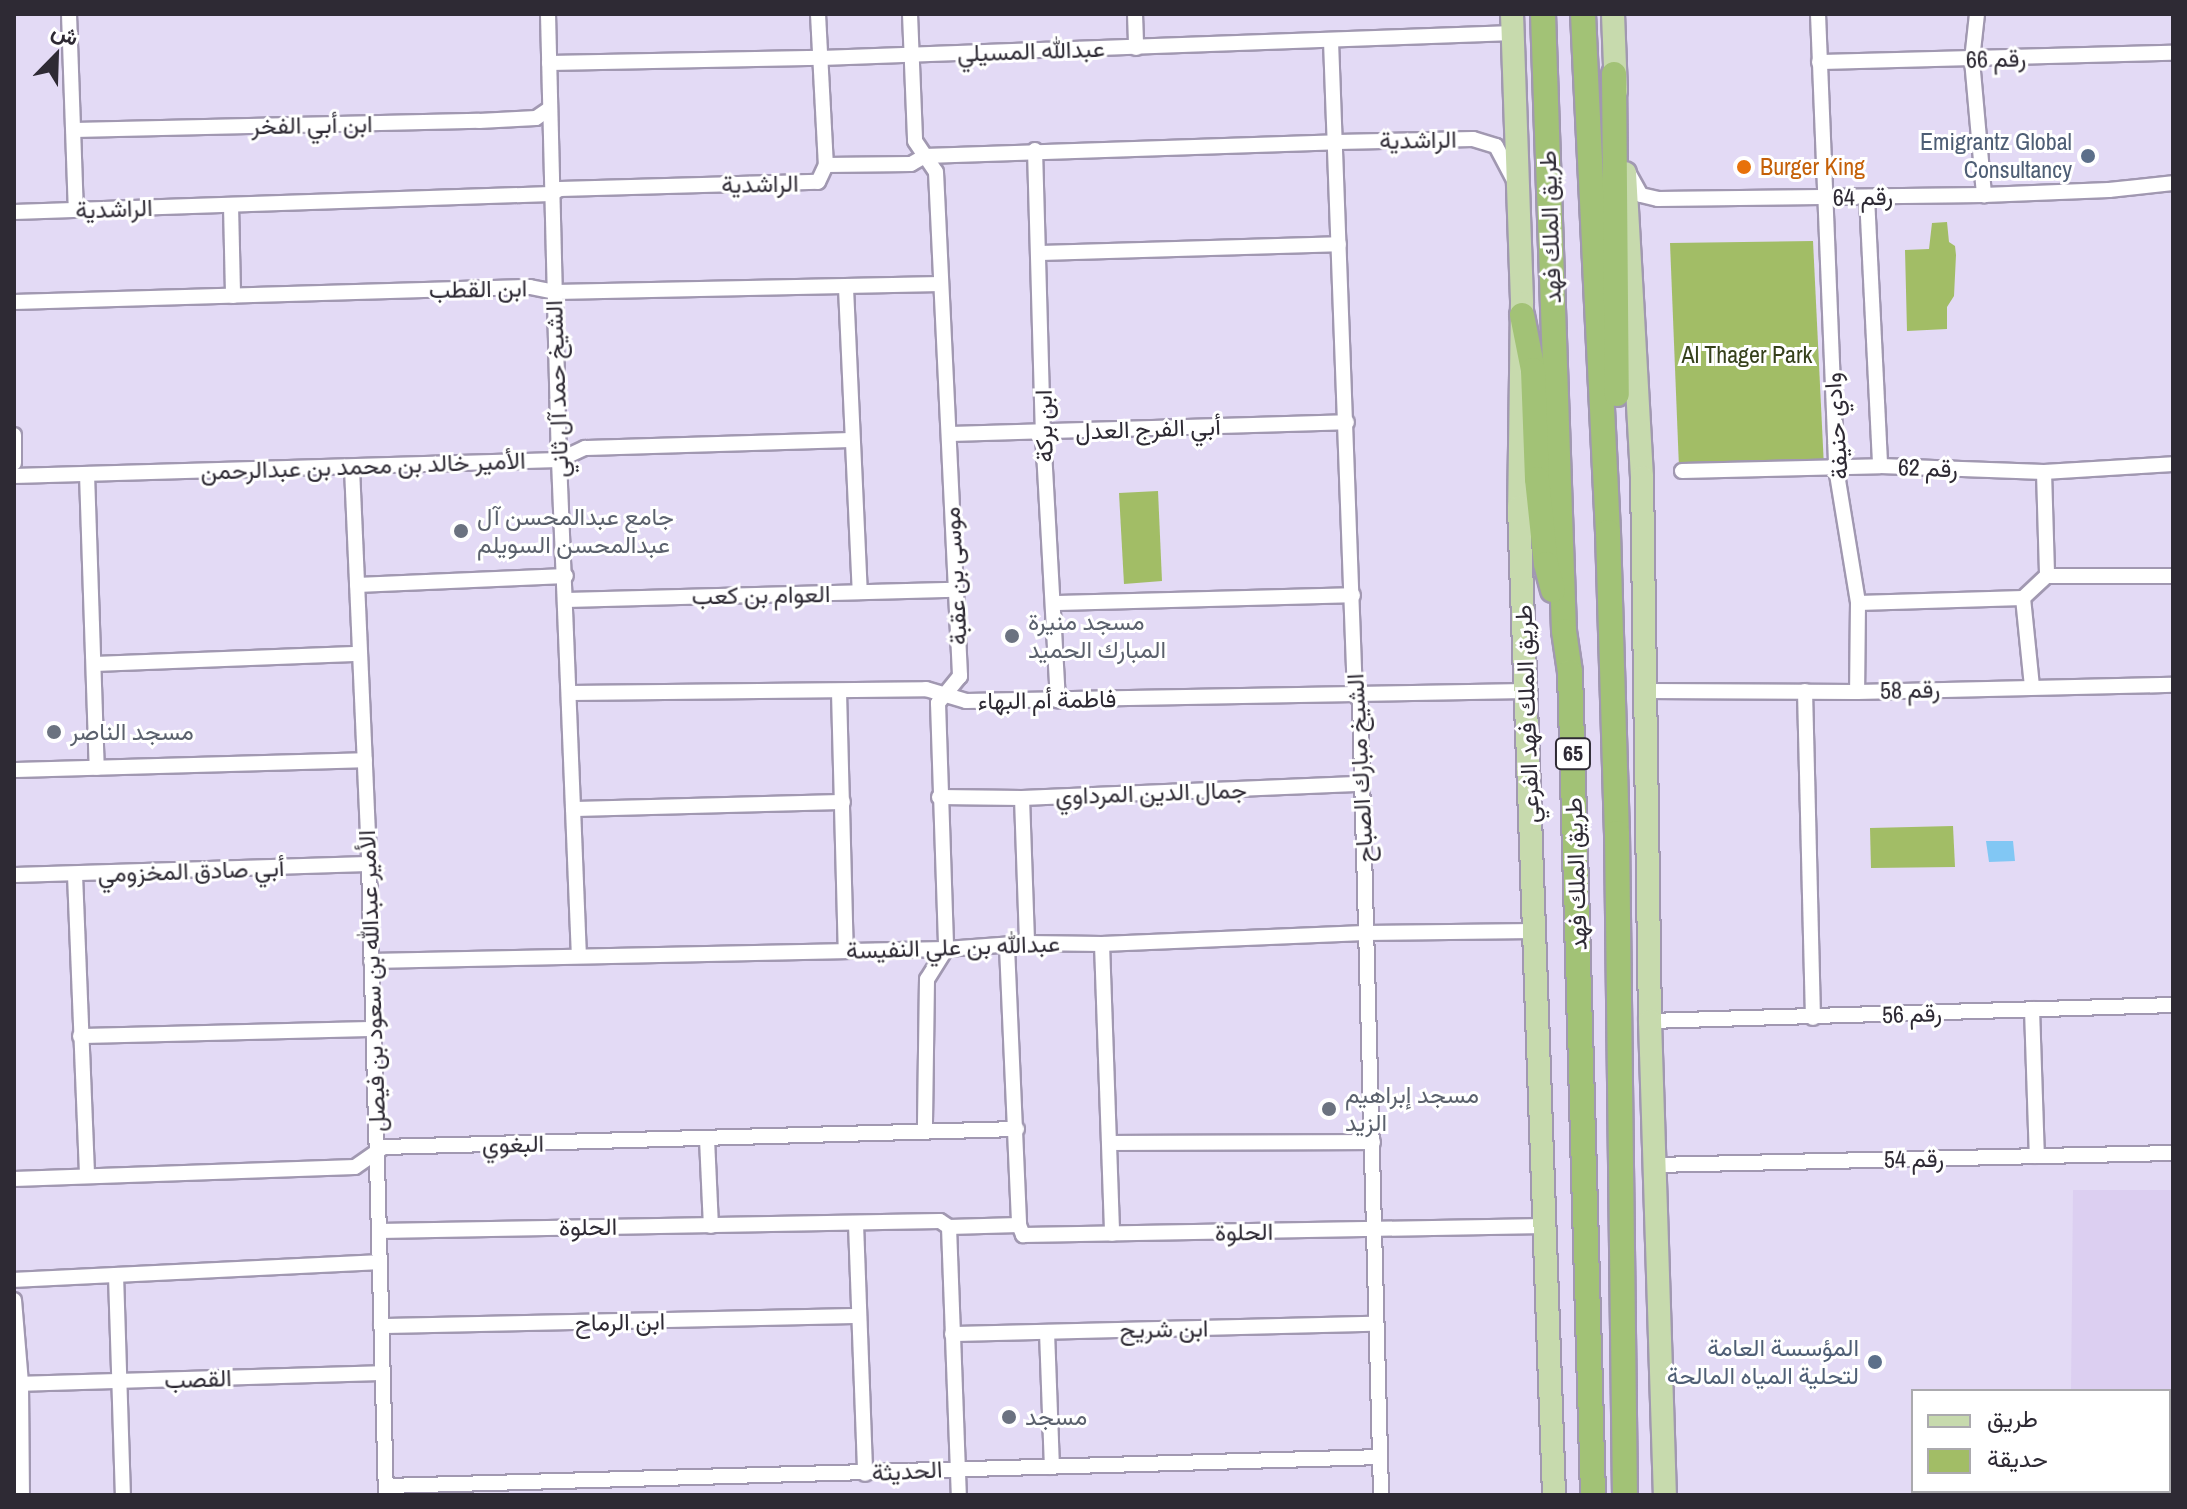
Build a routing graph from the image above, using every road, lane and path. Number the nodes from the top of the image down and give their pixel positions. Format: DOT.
graph roads {
  1 [pos="69,14"];
  2 [pos="548,14"];
  3 [pos="818,14"];
  4 [pos="910,14"];
  5 [pos="1135,14"];
  6 [pos="1543,14"];
  7 [pos="1583,14"];
  8 [pos="1613,14"];
  9 [pos="1818,14"];
  10 [pos="1977,14"];
  11 [pos="1513,24"];
  12 [pos="1331,41"];
  13 [pos="1136,48"];
  14 [pos="2173,53"];
  15 [pos="911,55"];
  16 [pos="821,58"];
  17 [pos="1972,60"];
  18 [pos="1819,62"];
  19 [pos="549,63"];
  20 [pos="1614,74"];
  21 [pos="548,110"];
  22 [pos="74,130"];
  23 [pos="1337,142"];
  24 [pos="1035,150"];
  25 [pos="925,156"];
  26 [pos="1623,160"];
  27 [pos="826,165"];
  28 [pos="2173,183"];
  29 [pos="1517,186"];
  30 [pos="551,194"];
  31 [pos="1984,195"];
  32 [pos="1867,197"];
  33 [pos="1824,198"];
  34 [pos="231,205"];
  35 [pos="76,210"];
  36 [pos="14,212"];
  37 [pos="1339,244"];
  38 [pos="1039,253"];
  39 [pos="941,284"];
  40 [pos="846,288"];
  41 [pos="555,292"];
  42 [pos="233,296"];
  43 [pos="14,302"];
  44 [pos="1522,315"];
  45 [pos="1347,422"];
  46 [pos="1043,433"];
  47 [pos="949,434"];
  48 [pos="14,435"];
  49 [pos="852,440"];
  50 [pos="559,460"];
  51 [pos="14,463"];
  52 [pos="2173,464"];
  53 [pos="1880,466"];
  54 [pos="352,468"];
  55 [pos="1836,468"];
  56 [pos="1682,471"];
  57 [pos="2044,472"];
  58 [pos="87,474"];
  59 [pos="14,476"];
  60 [pos="1608,532"];
  61 [pos="566,576"];
  62 [pos="2047,576"];
  63 [pos="2173,576"];
  64 [pos="357,585"];
  65 [pos="955,590"];
  66 [pos="860,592"];
  67 [pos="1353,595"];
  68 [pos="2023,598"];
  69 [pos="566,600"];
  70 [pos="1055,603"];
  71 [pos="1858,603"];
  72 [pos="1564,631"];
  73 [pos="360,654"];
  74 [pos="95,664"];
  75 [pos="2173,685"];
  76 [pos="2032,687"];
  77 [pos="1526,691"];
  78 [pos="1647,691"];
  79 [pos="1805,691"];
  80 [pos="839,692"];
  81 [pos="1857,692"];
  82 [pos="570,693"];
  83 [pos="1355,694"];
  84 [pos="945,696"];
  85 [pos="1058,701"];
  86 [pos="365,760"];
  87 [pos="97,768"];
  88 [pos="14,770"];
  89 [pos="1362,784"];
  90 [pos="939,797"];
  91 [pos="1022,798"];
  92 [pos="843,802"];
  93 [pos="573,809"];
  94 [pos="369,864"];
  95 [pos="14,875"];
  96 [pos="75,875"];
  97 [pos="1535,931"];
  98 [pos="1365,933"];
  99 [pos="1027,943"];
  100 [pos="1102,944"];
  101 [pos="1007,947"];
  102 [pos="946,949"];
  103 [pos="846,951"];
  104 [pos="579,956"];
  105 [pos="371,961"];
  106 [pos="2173,1005"];
  107 [pos="2032,1009"];
  108 [pos="1813,1018"];
  109 [pos="1650,1021"];
  110 [pos="373,1029"];
  111 [pos="80,1036"];
  112 [pos="1017,1129"];
  113 [pos="925,1131"];
  114 [pos="707,1139"];
  115 [pos="1373,1142"];
  116 [pos="1111,1143"];
  117 [pos="376,1153"];
  118 [pos="2173,1153"];
  119 [pos="2037,1156"];
  120 [pos="1655,1165"];
  121 [pos="87,1176"];
  122 [pos="14,1179"];
  123 [pos="856,1224"];
  124 [pos="945,1224"];
  125 [pos="1019,1225"];
  126 [pos="711,1226"];
  127 [pos="1545,1226"];
  128 [pos="1375,1229"];
  129 [pos="379,1231"];
  130 [pos="1112,1234"];
  131 [pos="380,1262"];
  132 [pos="116,1275"];
  133 [pos="14,1280"];
  134 [pos="14,1300"];
  135 [pos="859,1316"];
  136 [pos="1376,1324"];
  137 [pos="381,1326"];
  138 [pos="1047,1332"];
  139 [pos="952,1334"];
  140 [pos="1661,1371"];
  141 [pos="382,1373"];
  142 [pos="119,1381"];
  143 [pos="17,1384"];
  144 [pos="1552,1413"];
  145 [pos="1379,1457"];
  146 [pos="1052,1467"];
  147 [pos="1664,1467"];
  148 [pos="957,1469"];
  149 [pos="865,1474"];
  150 [pos="387,1491"];
  151 [pos="22,1495"];
  152 [pos="123,1495"];
  153 [pos="959,1495"];
  154 [pos="1381,1495"];
  155 [pos="1554,1495"];
  156 [pos="1566,1495"];
  157 [pos="1593,1495"];
  158 [pos="1625,1495"];
  159 [pos="1653,1495"];
  160 [pos="1665,1495"];
  161 [pos="1679,1495"];
  1 -- 22 [label="street"];
  2 -- 19 [label="street, الشيخ حمد آل ثاني"];
  3 -- 16 [label="street"];
  4 -- 15 [label="street, موسى بن عقبة"];
  5 -- 13 [label="street"];
  6 -- 72 [label="highway, طريق الملك فهد / 65"];
  7 -- 60 [label="highway, طريق الملك فهد / 65"];
  8 -- 20 [label="main road"];
  9 -- 18 [label="street, وادي حنيفة"];
  10 -- 17 [label="street"];
  11 -- 12 [label="street, عبدالله المسيلي"];
  11 -- 29 [label="main road, طريق الملك فهد الفرعي"];
  12 -- 13 [label="street, عبدالله المسيلي"];
  12 -- 23 [label="street, الشيخ مبارك الصباح"];
  13 -- 15 [label="street, عبدالله المسيلي"];
  14 -- 17 [label="street, رقم 66"];
  15 -- 16 [label="street, عبدالله المسيلي"];
  15 -- 25 [label="street, موسى بن عقبة"];
  16 -- 19 [label="street, عبدالله المسيلي"];
  16 -- 27 [label="street"];
  17 -- 18 [label="street, رقم 66"];
  17 -- 31 [label="street"];
  18 -- 33 [label="street, وادي حنيفة"];
  19 -- 21 [label="street, الشيخ حمد آل ثاني"];
  20 -- 26 [label="main road"];
  20 -- 60 [label="highway"];
  21 -- 22 [label="street, ابن أبي الفخر"];
  21 -- 30 [label="street, الشيخ حمد آل ثاني"];
  22 -- 35 [label="street"];
  23 -- 24 [label="street, الراشدية"];
  23 -- 29 [label="street, الراشدية"];
  23 -- 37 [label="street, الشيخ مبارك الصباح"];
  24 -- 25 [label="street, الراشدية"];
  24 -- 38 [label="street, ابن بركة"];
  25 -- 27 [label="street, الراشدية"];
  25 -- 39 [label="street, موسى بن عقبة"];
  26 -- 33 [label="street, رقم 64"];
  26 -- 78 [label="main road"];
  27 -- 30 [label="street, الراشدية"];
  28 -- 31 [label="street, رقم 64"];
  29 -- 44 [label="main road, طريق الملك فهد الفرعي"];
  30 -- 34 [label="street, الراشدية"];
  30 -- 41 [label="street, الشيخ حمد آل ثاني"];
  31 -- 32 [label="street, رقم 64"];
  32 -- 33 [label="street, رقم 64"];
  32 -- 53 [label="street"];
  33 -- 55 [label="street, وادي حنيفة"];
  34 -- 35 [label="street, الراشدية"];
  34 -- 42 [label="street"];
  35 -- 36 [label="street, الراشدية"];
  37 -- 38 [label="street"];
  37 -- 45 [label="street, الشيخ مبارك الصباح"];
  38 -- 46 [label="street, ابن بركة"];
  39 -- 40 [label="street, ابن القطب"];
  39 -- 47 [label="street, موسى بن عقبة"];
  40 -- 41 [label="street, ابن القطب"];
  40 -- 49 [label="street"];
  41 -- 42 [label="street, ابن القطب"];
  41 -- 50 [label="street, الشيخ حمد آل ثاني"];
  42 -- 43 [label="street, ابن القطب"];
  44 -- 72 [label="highway"];
  44 -- 77 [label="main road, طريق الملك فهد الفرعي"];
  45 -- 46 [label="street, أبي الفرج العدل"];
  45 -- 67 [label="street, الشيخ مبارك الصباح"];
  46 -- 47 [label="street, أبي الفرج العدل"];
  46 -- 70 [label="street, ابن بركة"];
  47 -- 65 [label="street, موسى بن عقبة"];
  48 -- 51 [label="street"];
  49 -- 50 [label="street, الأمير خالد بن محمد بن عبدالرحمن"];
  49 -- 66 [label="street"];
  50 -- 54 [label="street, الأمير خالد بن محمد بن عبدالرحمن"];
  50 -- 61 [label="street, الشيخ حمد آل ثاني"];
  52 -- 57 [label="street, رقم 62"];
  53 -- 55 [label="street, رقم 62"];
  53 -- 57 [label="street, رقم 62"];
  54 -- 58 [label="street, الأمير خالد بن محمد بن عبدالرحمن"];
  54 -- 64 [label="street, الأمير عبدالله بن سعود بن فيصل"];
  55 -- 56 [label="street, رقم 62"];
  55 -- 71 [label="street, وادي حنيفة"];
  57 -- 62 [label="street"];
  58 -- 59 [label="street, الأمير خالد بن محمد بن عبدالرحمن"];
  58 -- 74 [label="street"];
  60 -- 158 [label="highway, طريق الملك فهد / 65"];
  61 -- 64 [label="street"];
  61 -- 69 [label="street, الشيخ حمد آل ثاني"];
  62 -- 63 [label="street"];
  62 -- 68 [label="street"];
  64 -- 73 [label="street, الأمير عبدالله بن سعود بن فيصل"];
  65 -- 66 [label="street, العوام بن كعب"];
  65 -- 84 [label="street, موسى بن عقبة"];
  66 -- 69 [label="street, العوام بن كعب"];
  67 -- 70 [label="street"];
  67 -- 83 [label="street, الشيخ مبارك الصباح"];
  68 -- 71 [label="street"];
  68 -- 76 [label="street"];
  69 -- 82 [label="street, الشيخ حمد آل ثاني"];
  70 -- 85 [label="street, ابن بركة"];
  71 -- 81 [label="street, وادي حنيفة"];
  72 -- 157 [label="highway, طريق الملك فهد / 65"];
  73 -- 74 [label="street"];
  73 -- 86 [label="street, الأمير عبدالله بن سعود بن فيصل"];
  74 -- 87 [label="street"];
  75 -- 76 [label="street, رقم 58"];
  76 -- 81 [label="street, رقم 58"];
  77 -- 83 [label="street, فاطمة أم البهاء"];
  77 -- 97 [label="main road, طريق الملك فهد الفرعي"];
  78 -- 79 [label="street, رقم 58"];
  78 -- 109 [label="main road"];
  79 -- 81 [label="street, رقم 58"];
  79 -- 108 [label="street"];
  80 -- 82 [label="street, فاطمة أم البهاء"];
  80 -- 84 [label="street, فاطمة أم البهاء"];
  80 -- 92 [label="street"];
  82 -- 93 [label="street, الشيخ حمد آل ثاني"];
  83 -- 85 [label="street, فاطمة أم البهاء"];
  83 -- 89 [label="street, الشيخ مبارك الصباح"];
  84 -- 85 [label="street, فاطمة أم البهاء"];
  84 -- 90 [label="street, موسى بن عقبة"];
  86 -- 87 [label="street"];
  86 -- 94 [label="street, الأمير عبدالله بن سعود بن فيصل"];
  87 -- 88 [label="street"];
  89 -- 91 [label="street, جمال الدين المرداوي"];
  89 -- 98 [label="street, الشيخ مبارك الصباح"];
  90 -- 91 [label="street, جمال الدين المرداوي"];
  90 -- 102 [label="street, موسى بن عقبة"];
  91 -- 99 [label="street"];
  92 -- 93 [label="street"];
  92 -- 103 [label="street"];
  93 -- 104 [label="street, الشيخ حمد آل ثاني"];
  94 -- 96 [label="street, أبي صادق المخزومي"];
  94 -- 105 [label="street, الأمير عبدالله بن سعود بن فيصل"];
  95 -- 96 [label="street, أبي صادق المخزومي"];
  96 -- 111 [label="street"];
  97 -- 98 [label="street, عبدالله بن علي النفيسة"];
  97 -- 127 [label="main road, طريق الملك فهد الفرعي"];
  98 -- 100 [label="street, عبدالله بن علي النفيسة"];
  98 -- 115 [label="street, الشيخ مبارك الصباح"];
  99 -- 100 [label="street, عبدالله بن علي النفيسة"];
  99 -- 101 [label="street, عبدالله بن علي النفيسة"];
  100 -- 116 [label="street"];
  101 -- 102 [label="street, عبدالله بن علي النفيسة"];
  101 -- 112 [label="street"];
  102 -- 103 [label="street, عبدالله بن علي النفيسة"];
  102 -- 113 [label="street"];
  103 -- 104 [label="street, عبدالله بن علي النفيسة"];
  104 -- 105 [label="street, عبدالله بن علي النفيسة"];
  105 -- 110 [label="street, الأمير عبدالله بن سعود بن فيصل"];
  106 -- 107 [label="street, رقم 56"];
  107 -- 108 [label="street, رقم 56"];
  107 -- 119 [label="street"];
  108 -- 109 [label="street, رقم 56"];
  109 -- 120 [label="main road"];
  110 -- 111 [label="street"];
  110 -- 117 [label="street, الأمير عبدالله بن سعود بن فيصل"];
  111 -- 121 [label="street"];
  112 -- 113 [label="street, البغوي"];
  112 -- 125 [label="street"];
  113 -- 114 [label="street, البغوي"];
  114 -- 117 [label="street, البغوي"];
  114 -- 126 [label="street"];
  115 -- 116 [label="street"];
  115 -- 128 [label="street, الشيخ مبارك الصباح"];
  116 -- 130 [label="street"];
  117 -- 121 [label="street, البغوي"];
  117 -- 129 [label="street, الأمير عبدالله بن سعود بن فيصل"];
  118 -- 119 [label="street, رقم 54"];
  119 -- 120 [label="street, رقم 54"];
  120 -- 140 [label="main road"];
  121 -- 122 [label="street, البغوي"];
  123 -- 124 [label="street, الحلوة"];
  123 -- 126 [label="street, الحلوة"];
  123 -- 135 [label="street"];
  124 -- 125 [label="street, الحلوة"];
  124 -- 139 [label="street"];
  125 -- 130 [label="street, الحلوة"];
  126 -- 129 [label="street, الحلوة"];
  127 -- 128 [label="street, الحلوة"];
  127 -- 144 [label="main road, طريق الملك فهد الفرعي"];
  128 -- 130 [label="street, الحلوة"];
  128 -- 136 [label="street, الشيخ مبارك الصباح"];
  129 -- 131 [label="street, الأمير عبدالله بن سعود بن فيصل"];
  131 -- 132 [label="street"];
  131 -- 137 [label="street, الأمير عبدالله بن سعود بن فيصل"];
  132 -- 133 [label="street"];
  132 -- 142 [label="street"];
  134 -- 143 [label="street"];
  135 -- 137 [label="street, ابن الرماح"];
  135 -- 149 [label="street"];
  136 -- 138 [label="street, ابن شريح"];
  136 -- 145 [label="street, الشيخ مبارك الصباح"];
  137 -- 141 [label="street, الأمير عبدالله بن سعود بن فيصل"];
  138 -- 139 [label="street, ابن شريح"];
  138 -- 146 [label="street"];
  139 -- 148 [label="street"];
  140 -- 147 [label="main road"];
  140 -- 159 [label="main road"];
  141 -- 142 [label="street, القصب"];
  141 -- 150 [label="street, الأمير عبدالله بن سعود بن فيصل"];
  142 -- 143 [label="street, القصب"];
  142 -- 152 [label="street"];
  143 -- 151 [label="street"];
  144 -- 155 [label="main road"];
  144 -- 156 [label="main road"];
  145 -- 146 [label="street, الحديثة"];
  145 -- 154 [label="street, الشيخ مبارك الصباح"];
  146 -- 148 [label="street, الحديثة"];
  147 -- 160 [label="main road"];
  147 -- 161 [label="main road"];
  148 -- 149 [label="street, الحديثة"];
  148 -- 153 [label="street"];
  149 -- 150 [label="street, الحديثة"];
}
